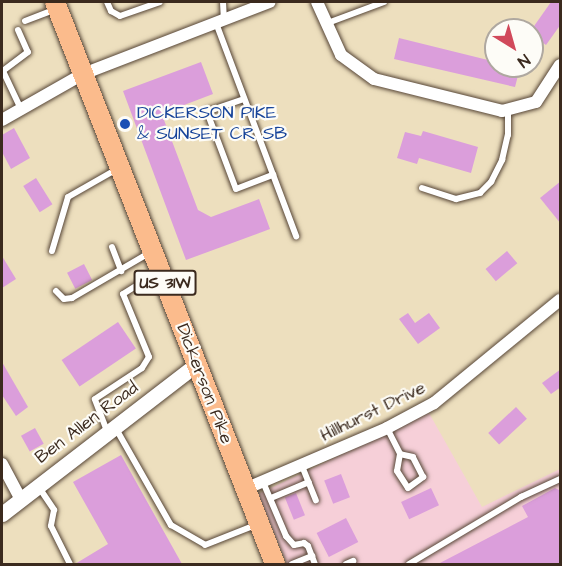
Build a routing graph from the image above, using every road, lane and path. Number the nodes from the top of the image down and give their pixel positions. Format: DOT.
graph roads {
  1 [pos="107,2"];
  2 [pos="160,2"];
  3 [pos="223,2"];
  4 [pos="270,2"];
  5 [pos="317,2"];
  6 [pos="384,2"];
  7 [pos="56,5"];
  8 [pos="25,21"];
  9 [pos="220,21"];
  10 [pos="325,24"];
  11 [pos="18,30"];
  12 [pos="561,65"];
  13 [pos="83,74"];
  14 [pos="244,99"];
  15 [pos="21,109"];
  16 [pos="508,110"];
  17 [pos="2,120"];
  18 [pos="120,168"];
  19 [pos="273,175"];
  20 [pos="422,188"];
  21 [pos="296,236"];
  22 [pos="112,247"];
  23 [pos="52,251"];
  24 [pos="153,251"];
  25 [pos="121,271"];
  26 [pos="160,271"];
  27 [pos="56,291"];
  28 [pos="561,300"];
  29 [pos="197,364"];
  30 [pos="387,428"];
  31 [pos="111,429"];
  32 [pos="400,454"];
  33 [pos="2,464"];
  34 [pos="302,466"];
  35 [pos="561,479"];
  36 [pos="309,482"];
  37 [pos="37,485"];
  38 [pos="254,485"];
  39 [pos="20,498"];
  40 [pos="271,498"];
  41 [pos="316,500"];
  42 [pos="2,514"];
  43 [pos="258,524"];
  44 [pos="312,556"];
  45 [pos="353,561"];
  46 [pos="70,564"];
  47 [pos="275,564"];
  48 [pos="292,564"];
  49 [pos="315,564"];
  50 [pos="346,564"];
  51 [pos="409,564"];
  1 -- 2 [label="lane"];
  3 -- 9 [label="lane"];
  4 -- 9 [label="street"];
  5 -- 10 [label="street"];
  6 -- 10 [label="lane"];
  7 -- 8 [label="lane"];
  7 -- 13 [label="main road, Dickerson Pike / US 31W"];
  9 -- 13 [label="street"];
  9 -- 14 [label="lane"];
  10 -- 16 [label="street"];
  11 -- 15 [label="lane"];
  12 -- 16 [label="street"];
  13 -- 15 [label="street"];
  13 -- 18 [label="main road, Dickerson Pike / US 31W"];
  14 -- 19 [label="lane"];
  14 -- 19 [label="lane"];
  15 -- 17 [label="street"];
  16 -- 20 [label="lane"];
  18 -- 23 [label="lane"];
  18 -- 24 [label="main road, Dickerson Pike / US 31W"];
  19 -- 21 [label="lane"];
  22 -- 25 [label="lane"];
  24 -- 25 [label="lane"];
  24 -- 26 [label="main road, Dickerson Pike / US 31W"];
  25 -- 27 [label="lane"];
  26 -- 29 [label="main road, Dickerson Pike / US 31W"];
  26 -- 31 [label="lane"];
  28 -- 30 [label="street, Hillhurst Drive"];
  29 -- 31 [label="street, Ben Allen Road"];
  29 -- 38 [label="main road, Dickerson Pike / US 31W"];
  30 -- 32 [label="lane"];
  30 -- 34 [label="street, Hillhurst Drive"];
  31 -- 37 [label="street, Ben Allen Road"];
  31 -- 43 [label="lane"];
  32 -- 32 [label="lane"];
  33 -- 39 [label="street"];
  34 -- 36 [label="lane"];
  34 -- 38 [label="street, Hillhurst Drive"];
  35 -- 51 [label="lane"];
  36 -- 40 [label="lane"];
  36 -- 41 [label="lane"];
  37 -- 39 [label="street, Ben Allen Road"];
  37 -- 46 [label="lane"];
  38 -- 40 [label="lane"];
  38 -- 43 [label="main road, Dickerson Pike / US 31W"];
  39 -- 42 [label="street, Ben Allen Road"];
  40 -- 44 [label="lane"];
  43 -- 47 [label="main road, Dickerson Pike / US 31W"];
  44 -- 48 [label="lane"];
  44 -- 49 [label="lane"];
  45 -- 50 [label="lane"];
}
